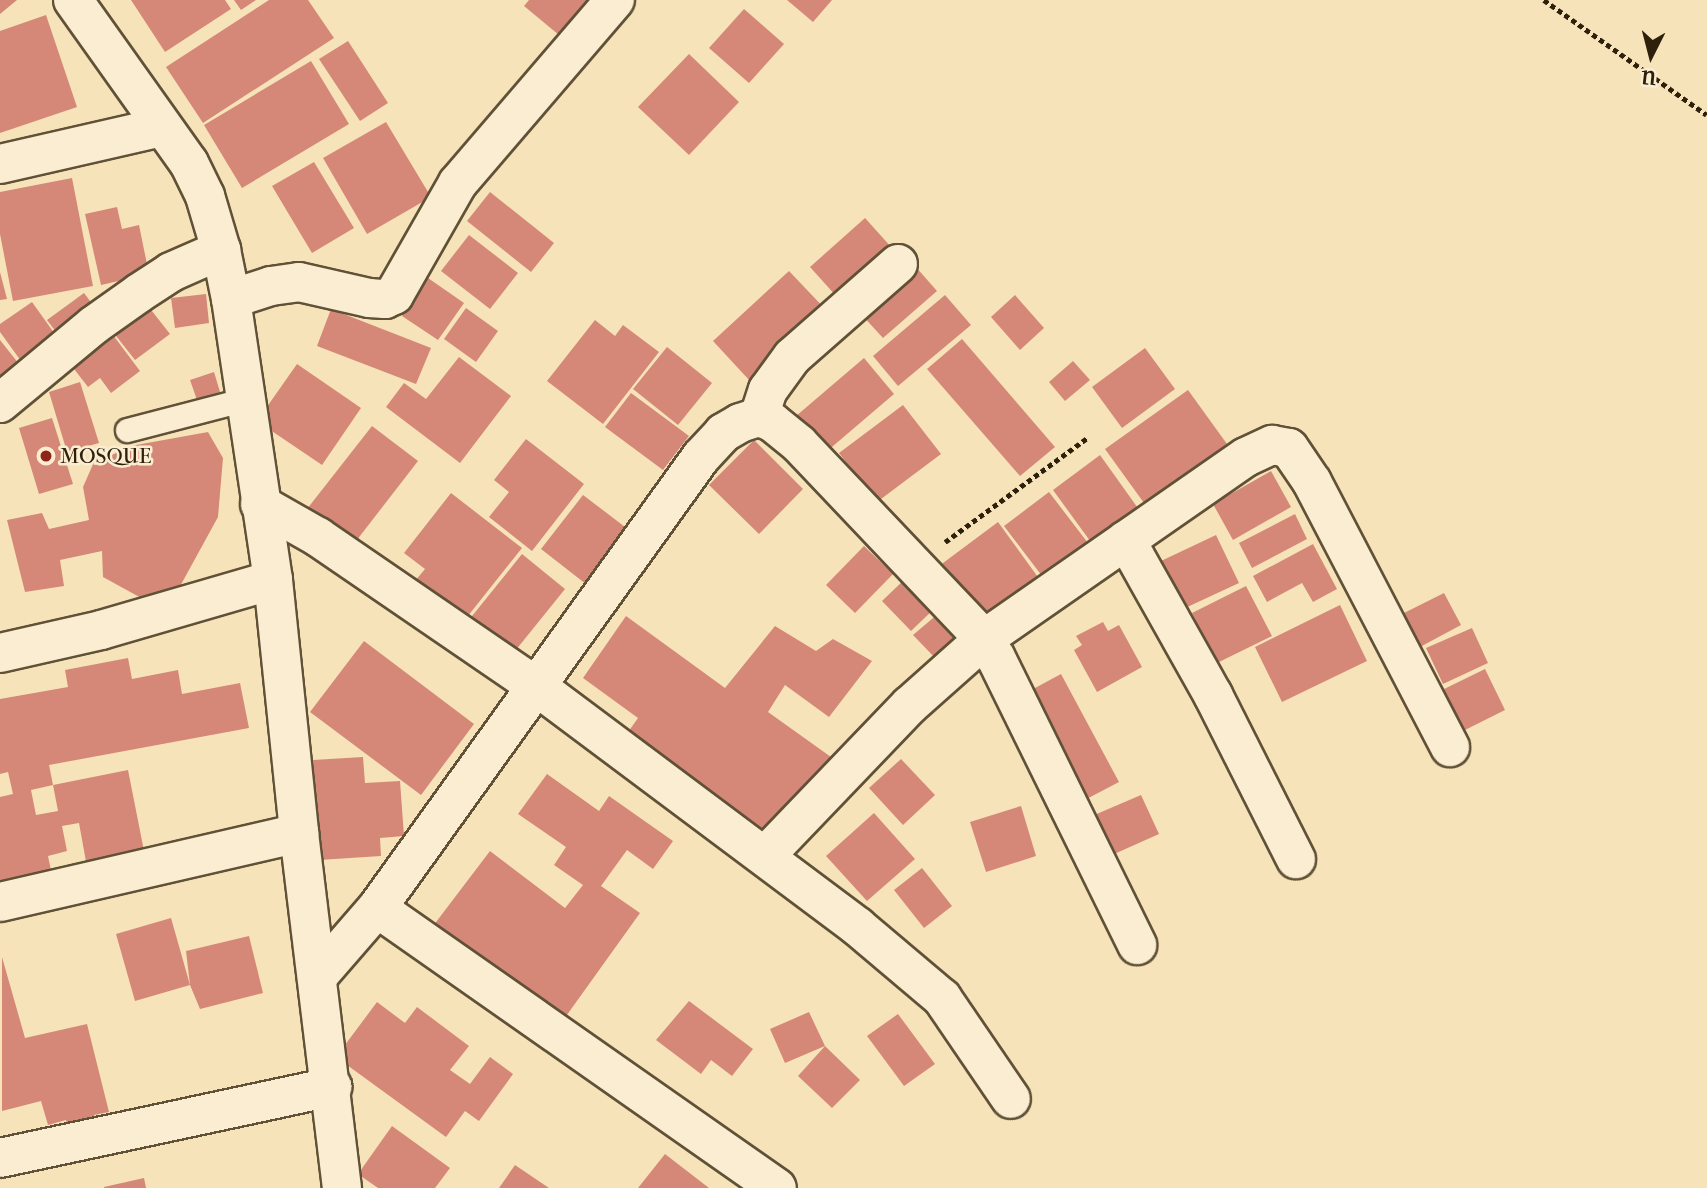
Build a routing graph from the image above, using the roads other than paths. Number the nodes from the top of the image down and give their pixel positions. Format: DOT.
graph roads {
  1 [pos="615,0"];
  2 [pos="78,1"];
  3 [pos="162,127"];
  4 [pos="0,163"];
  5 [pos="221,250"];
  6 [pos="898,264"];
  7 [pos="231,299"];
  8 [pos="246,399"];
  9 [pos="0,403"];
  10 [pos="759,417"];
  11 [pos="127,429"];
  12 [pos="260,504"];
  13 [pos="1126,540"];
  14 [pos="273,580"];
  15 [pos="984,639"];
  16 [pos="0,653"];
  17 [pos="536,687"];
  18 [pos="1450,747"];
  19 [pos="299,833"];
  20 [pos="765,856"];
  21 [pos="1296,859"];
  22 [pos="0,902"];
  23 [pos="377,908"];
  24 [pos="1136,945"];
  25 [pos="318,976"];
  26 [pos="332,1087"];
  27 [pos="1011,1099"];
  28 [pos="0,1158"];
  29 [pos="342,1188"];
  30 [pos="777,1188"];
  1 -- 7 [label="street"];
  2 -- 3 [label="street"];
  3 -- 4 [label="street"];
  3 -- 5 [label="street"];
  5 -- 7 [label="street"];
  5 -- 9 [label="street"];
  6 -- 10 [label="street"];
  7 -- 8 [label="street"];
  8 -- 11 [label="lane"];
  8 -- 12 [label="street"];
  10 -- 15 [label="street"];
  10 -- 17 [label="street"];
  12 -- 14 [label="street"];
  12 -- 17 [label="street"];
  13 -- 15 [label="street"];
  13 -- 18 [label="street"];
  13 -- 21 [label="street"];
  14 -- 16 [label="street"];
  14 -- 19 [label="street"];
  15 -- 20 [label="street"];
  15 -- 24 [label="street"];
  17 -- 20 [label="street"];
  17 -- 23 [label="street"];
  19 -- 22 [label="street"];
  19 -- 25 [label="street"];
  20 -- 27 [label="street"];
  23 -- 25 [label="street"];
  23 -- 30 [label="street"];
  25 -- 26 [label="street"];
  26 -- 28 [label="street"];
  26 -- 29 [label="street"];
}
